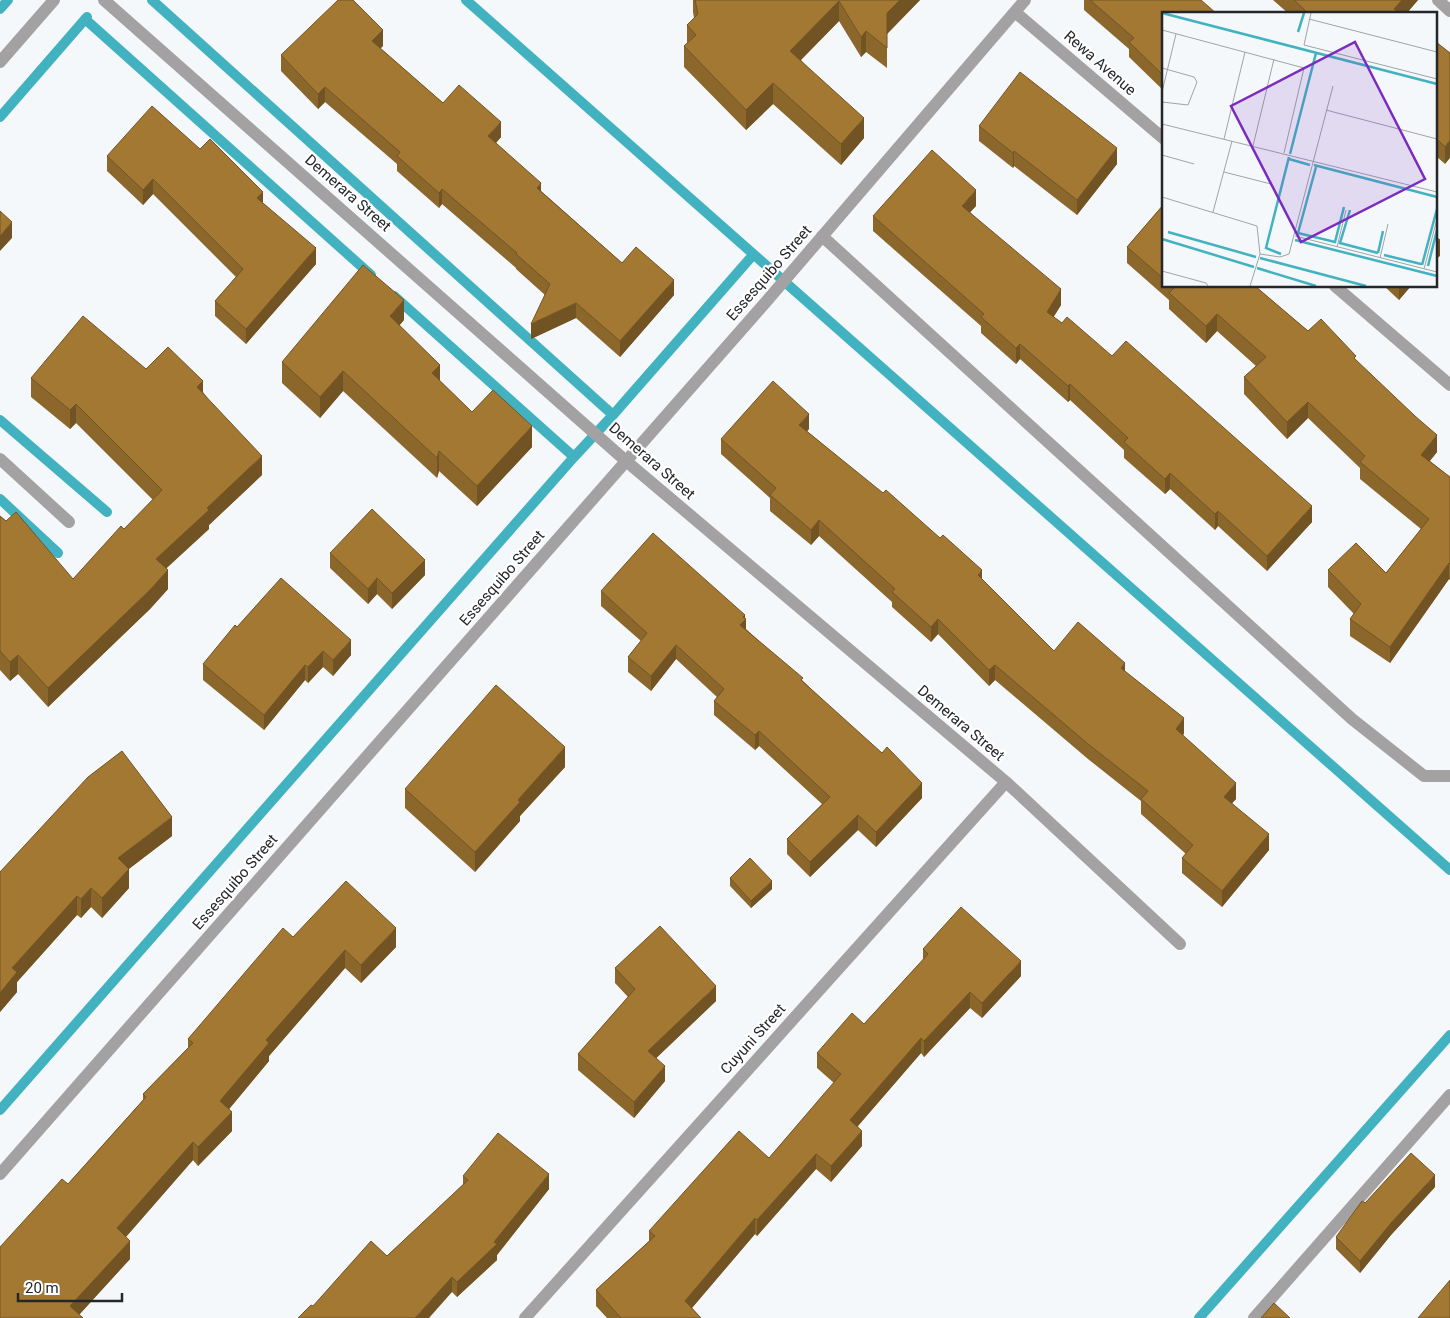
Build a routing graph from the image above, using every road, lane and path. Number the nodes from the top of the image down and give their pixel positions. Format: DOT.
graph roads {
  1 [pos="54,0"];
  2 [pos="104,0"];
  3 [pos="1025,0"];
  4 [pos="1438,0"];
  5 [pos="1450,11"];
  6 [pos="1015,12"];
  7 [pos="0,62"];
  8 [pos="1162,137"];
  9 [pos="822,236"];
  10 [pos="1337,288"];
  11 [pos="1450,385"];
  12 [pos="0,459"];
  13 [pos="626,461"];
  14 [pos="69,522"];
  15 [pos="1450,776"];
  16 [pos="1006,782"];
  17 [pos="1180,944"];
  18 [pos="1450,1095"];
  19 [pos="0,1174"];
  20 [pos="524,1318"];
  21 [pos="1254,1318"];
  1 -- 7 [label="street"];
  2 -- 13 [label="street, Demerara Street"];
  3 -- 6 [label="street, Essesquibo Street"];
  4 -- 5 [label="street"];
  6 -- 8 [label="street, Rewa Avenue"];
  6 -- 9 [label="street, Essesquibo Street"];
  9 -- 13 [label="street, Essesquibo Street"];
  9 -- 15 [label="street"];
  10 -- 11 [label="street"];
  12 -- 14 [label="street"];
  13 -- 16 [label="street, Demerara Street"];
  13 -- 19 [label="street, Essesquibo Street"];
  16 -- 17 [label="street, Demerara Street"];
  16 -- 20 [label="street, Cuyuni Street"];
  18 -- 21 [label="street"];
}
